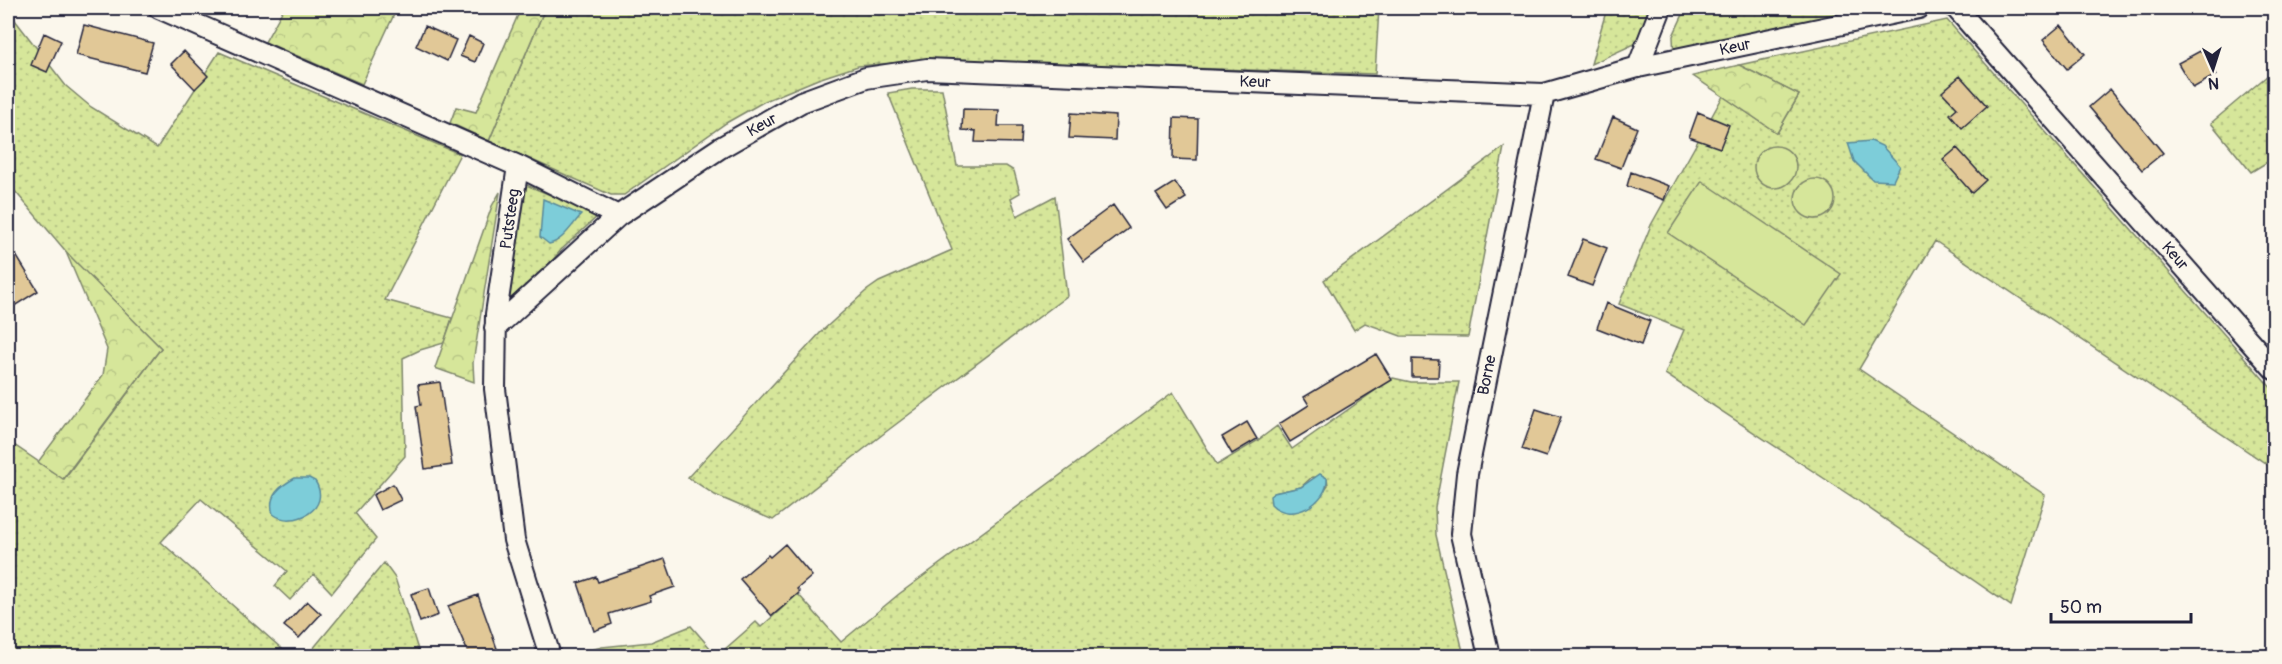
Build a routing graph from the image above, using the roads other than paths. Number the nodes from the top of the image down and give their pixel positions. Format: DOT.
graph roads {
  1 [pos="159,8"];
  2 [pos="1661,8"];
  3 [pos="1919,8"];
  4 [pos="1956,8"];
  5 [pos="1638,67"];
  6 [pos="1544,94"];
  7 [pos="518,166"];
  8 [pos="618,216"];
  9 [pos="495,328"];
  10 [pos="2274,369"];
  11 [pos="550,657"];
  12 [pos="1489,657"];
  1 -- 7 [label="street, Putsteeg"];
  2 -- 5 [label="street"];
  3 -- 5 [label="street, Keur"];
  4 -- 10 [label="street, Keur"];
  5 -- 6 [label="street, Keur"];
  6 -- 8 [label="street, Keur"];
  6 -- 12 [label="street, Borne"];
  7 -- 8 [label="street"];
  7 -- 9 [label="street, Putsteeg"];
  8 -- 9 [label="street, Keur"];
  9 -- 11 [label="street, Putsteeg"];
}
